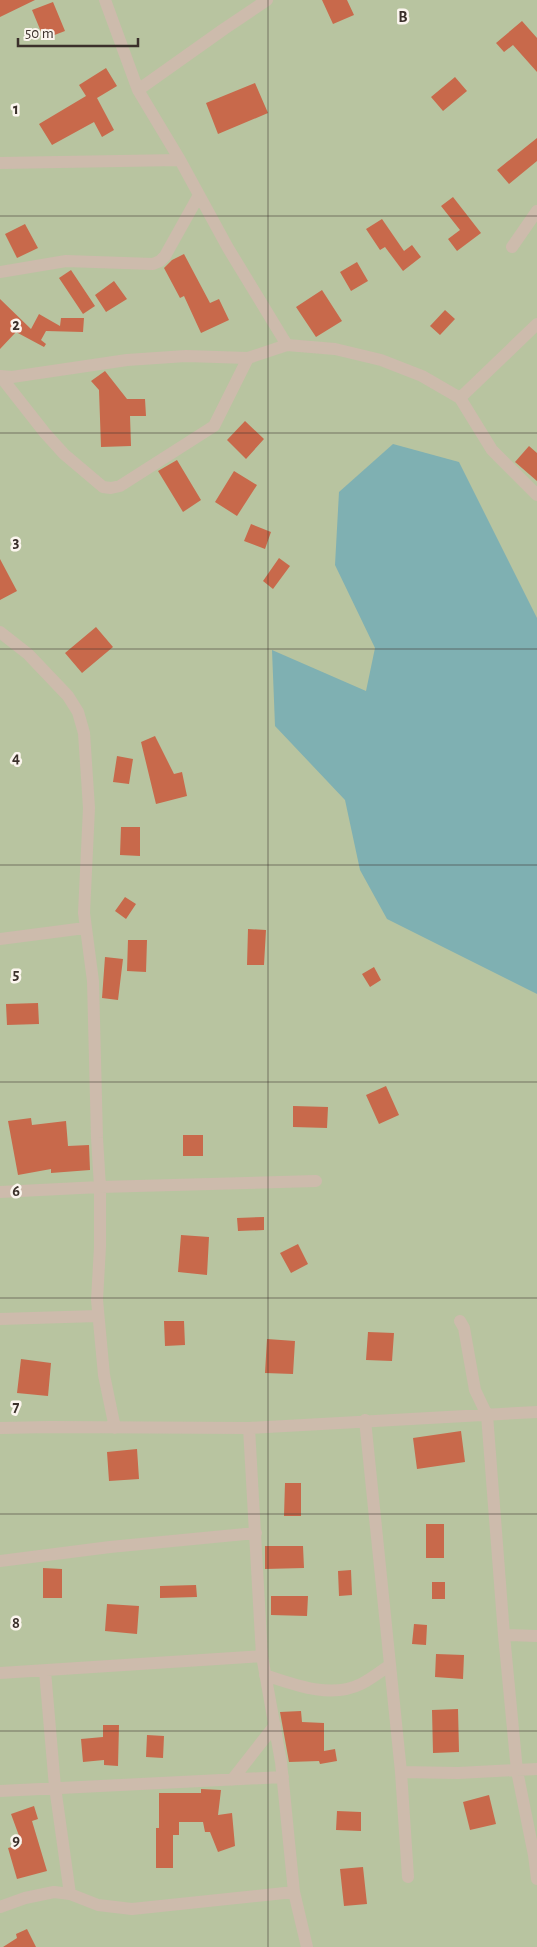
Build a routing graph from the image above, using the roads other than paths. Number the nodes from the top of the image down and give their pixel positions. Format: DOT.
graph roads {
  1 [pos="105,0"];
  2 [pos="267,0"];
  3 [pos="138,90"];
  4 [pos="180,160"];
  5 [pos="0,163"];
  6 [pos="199,195"];
  7 [pos="537,211"];
  8 [pos="512,247"];
  9 [pos="0,272"];
  10 [pos="537,324"];
  11 [pos="287,345"];
  12 [pos="248,358"];
  13 [pos="0,376"];
  14 [pos="460,398"];
  15 [pos="537,495"];
  16 [pos="0,632"];
  17 [pos="85,928"];
  18 [pos="0,939"];
  19 [pos="316,1181"];
  20 [pos="100,1187"];
  21 [pos="0,1192"];
  22 [pos="98,1316"];
  23 [pos="0,1319"];
  24 [pos="460,1320"];
  25 [pos="537,1412"];
  26 [pos="487,1415"];
  27 [pos="366,1420"];
  28 [pos="0,1428"];
  29 [pos="115,1428"];
  30 [pos="249,1428"];
  31 [pos="256,1533"];
  32 [pos="0,1561"];
  33 [pos="504,1635"];
  34 [pos="537,1636"];
  35 [pos="262,1656"];
  36 [pos="390,1665"];
  37 [pos="45,1671"];
  38 [pos="0,1673"];
  39 [pos="266,1675"];
  40 [pos="275,1725"];
  41 [pos="537,1769"];
  42 [pos="517,1771"];
  43 [pos="401,1772"];
  44 [pos="283,1777"];
  45 [pos="232,1780"];
  46 [pos="55,1787"];
  47 [pos="0,1791"];
  48 [pos="536,1856"];
  49 [pos="408,1878"];
  50 [pos="537,1878"];
  51 [pos="294,1892"];
  52 [pos="70,1894"];
  53 [pos="0,1907"];
  54 [pos="308,1947"];
  1 -- 3 [label="street"];
  2 -- 3 [label="street"];
  3 -- 4 [label="street"];
  4 -- 5 [label="street"];
  4 -- 6 [label="street"];
  6 -- 9 [label="street"];
  6 -- 11 [label="street"];
  7 -- 8 [label="street"];
  10 -- 14 [label="street"];
  11 -- 12 [label="street"];
  11 -- 14 [label="street"];
  12 -- 13 [label="street"];
  12 -- 13 [label="street"];
  14 -- 15 [label="street"];
  16 -- 17 [label="street"];
  17 -- 18 [label="street"];
  17 -- 20 [label="street"];
  19 -- 20 [label="street"];
  20 -- 21 [label="street"];
  20 -- 22 [label="street"];
  22 -- 23 [label="street"];
  22 -- 29 [label="street"];
  24 -- 26 [label="street"];
  25 -- 26 [label="street"];
  26 -- 27 [label="street"];
  26 -- 33 [label="street"];
  27 -- 30 [label="street"];
  27 -- 36 [label="street"];
  28 -- 29 [label="street"];
  29 -- 30 [label="street"];
  30 -- 31 [label="street"];
  31 -- 32 [label="street"];
  31 -- 35 [label="street"];
  33 -- 34 [label="street"];
  33 -- 42 [label="street"];
  35 -- 37 [label="street"];
  35 -- 39 [label="street"];
  36 -- 39 [label="street"];
  36 -- 43 [label="street"];
  37 -- 38 [label="street"];
  37 -- 46 [label="street"];
  39 -- 40 [label="street"];
  40 -- 44 [label="street"];
  40 -- 45 [label="street"];
  41 -- 42 [label="street"];
  42 -- 43 [label="street"];
  42 -- 48 [label="street"];
  43 -- 49 [label="street"];
  44 -- 45 [label="street"];
  44 -- 51 [label="street"];
  45 -- 46 [label="street"];
  46 -- 47 [label="street"];
  46 -- 52 [label="street"];
  48 -- 50 [label="street"];
  51 -- 52 [label="street"];
  51 -- 54 [label="street"];
  52 -- 53 [label="street"];
}
